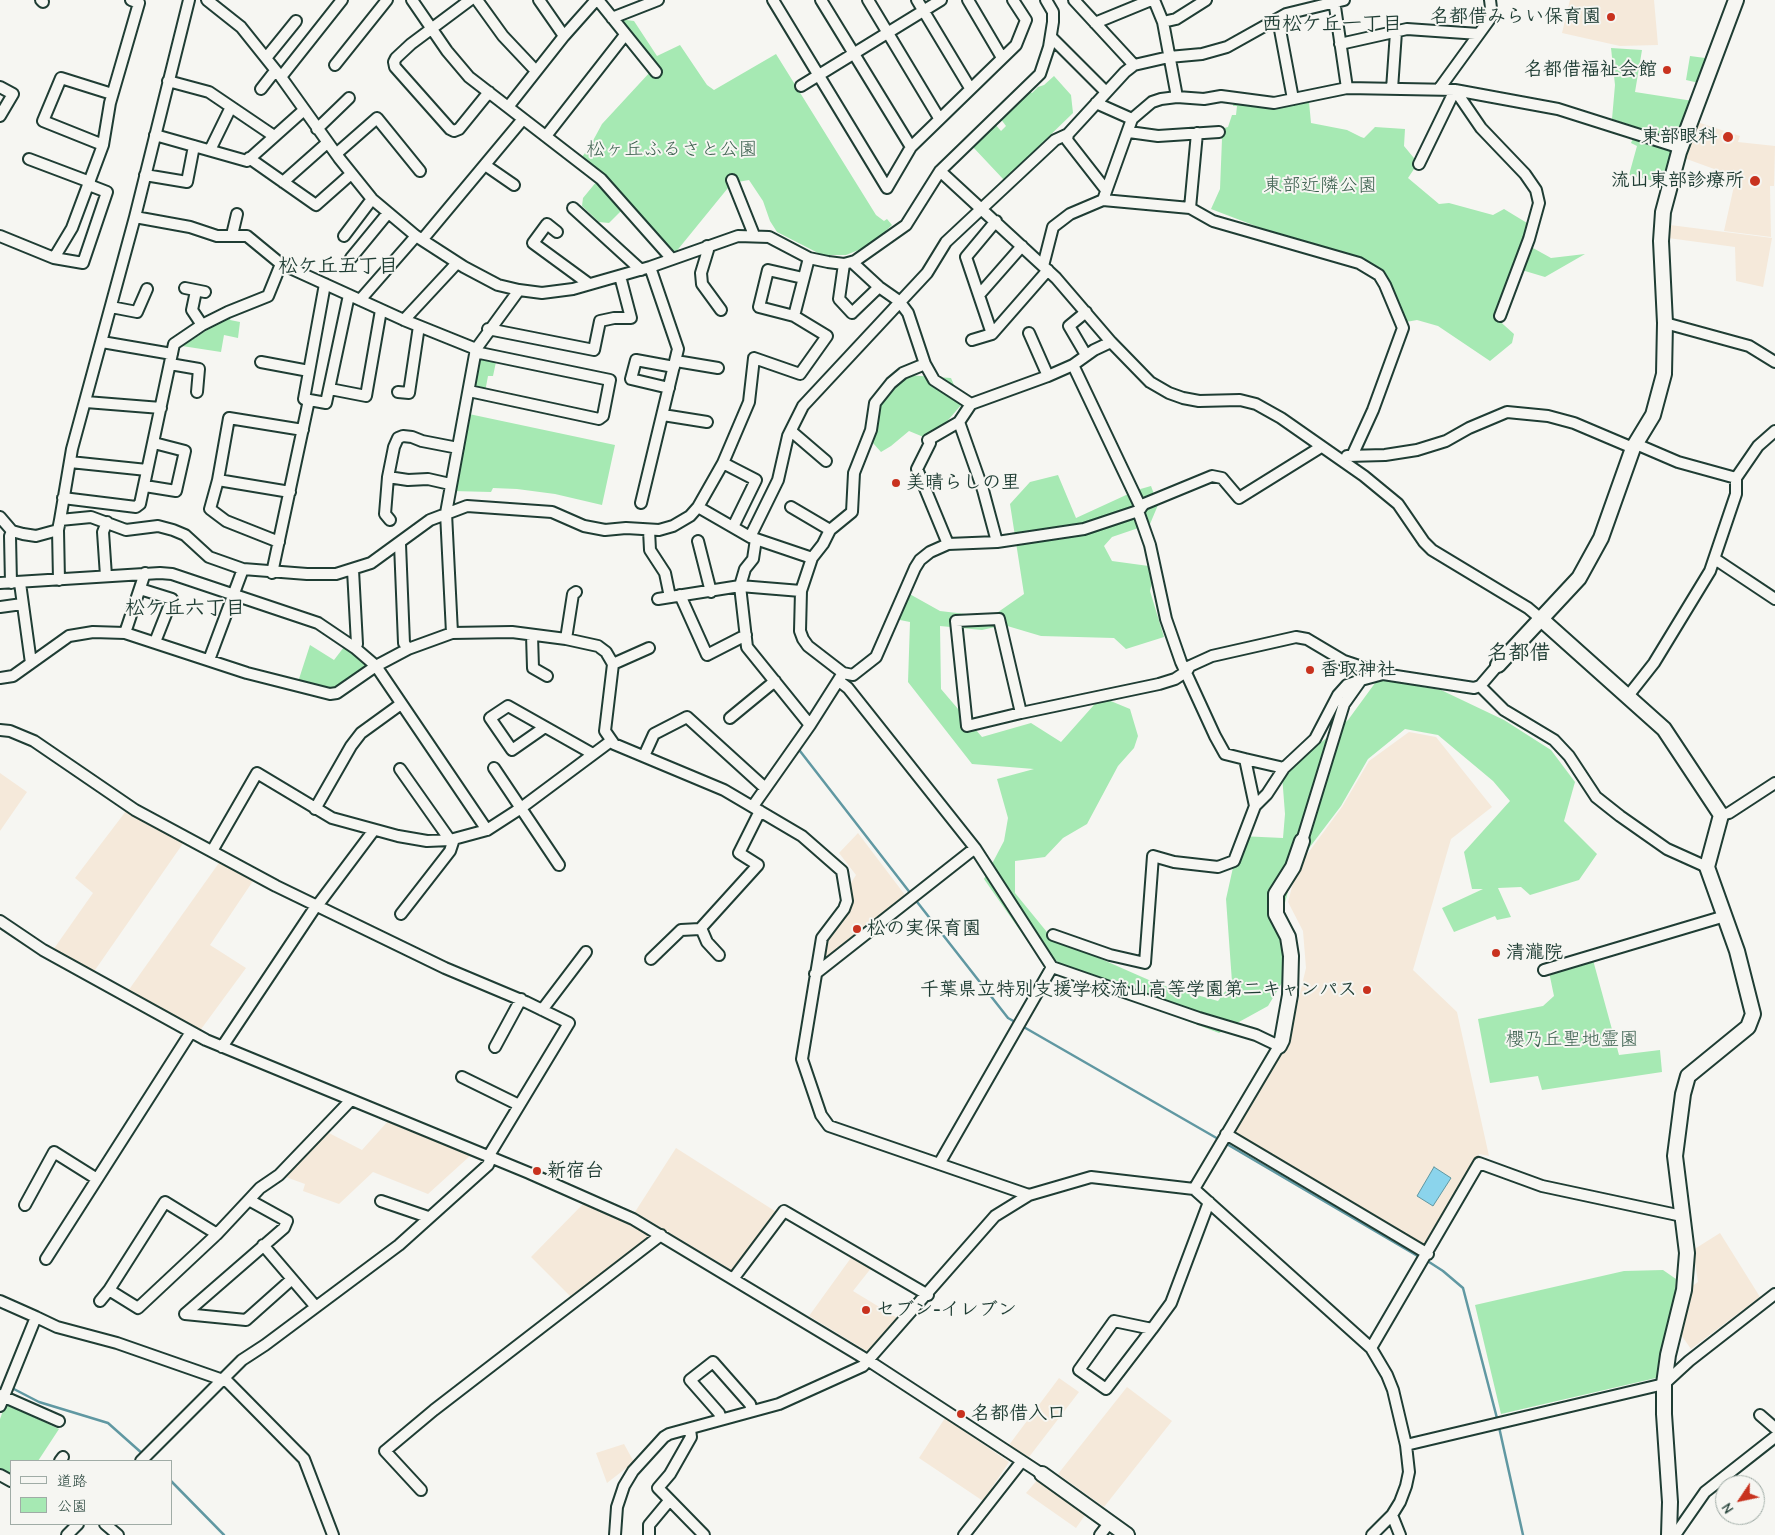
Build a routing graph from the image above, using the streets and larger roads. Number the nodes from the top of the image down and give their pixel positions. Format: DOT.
graph roads {
  1 [pos="131,0"];
  2 [pos="189,0"];
  3 [pos="207,0"];
  4 [pos="342,0"];
  5 [pos="387,0"];
  6 [pos="412,0"];
  7 [pos="470,0"];
  8 [pos="477,0"];
  9 [pos="539,0"];
  10 [pos="597,0"];
  11 [pos="658,0"];
  12 [pos="773,0"];
  13 [pos="821,0"];
  14 [pos="868,0"];
  15 [pos="917,0"];
  16 [pos="941,0"];
  17 [pos="968,0"];
  18 [pos="1013,0"];
  19 [pos="1046,0"];
  20 [pos="1074,0"];
  21 [pos="1152,0"];
  22 [pos="1206,0"];
  23 [pos="1337,0"];
  24 [pos="1490,0"];
  25 [pos="1736,0"];
  26 [pos="1193,3"];
  27 [pos="923,10"];
  28 [pos="612,18"];
  29 [pos="1278,19"];
  30 [pos="296,21"];
  31 [pos="1163,22"];
  32 [pos="1095,23"];
  33 [pos="432,29"];
  34 [pos="887,32"];
  35 [pos="1396,32"];
  36 [pos="1479,34"];
  37 [pos="625,35"];
  38 [pos="564,36"];
  39 [pos="1051,37"];
  40 [pos="1340,44"];
  41 [pos="853,54"];
  42 [pos="1001,56"];
  43 [pos="1169,57"];
  44 [pos="266,58"];
  45 [pos="335,66"];
  46 [pos="1134,66"];
  47 [pos="536,71"];
  48 [pos="656,72"];
  49 [pos="278,74"];
  50 [pos="818,75"];
  51 [pos="168,81"];
  52 [pos="801,86"];
  53 [pos="0,87"];
  54 [pos="970,88"];
  55 [pos="1347,88"];
  56 [pos="261,89"];
  57 [pos="1392,89"];
  58 [pos="1439,89"];
  59 [pos="1455,90"];
  60 [pos="489,92"];
  61 [pos="1105,92"];
  62 [pos="112,94"];
  63 [pos="1177,97"];
  64 [pos="348,98"];
  65 [pos="1293,100"];
  66 [pos="1096,103"];
  67 [pos="231,107"];
  68 [pos="508,107"];
  69 [pos="304,110"];
  70 [pos="0,116"];
  71 [pos="939,118"];
  72 [pos="523,119"];
  73 [pos="1132,119"];
  74 [pos="317,129"];
  75 [pos="1129,132"];
  76 [pos="1219,132"];
  77 [pos="1197,133"];
  78 [pos="1068,134"];
  79 [pos="155,135"];
  80 [pos="274,136"];
  81 [pos="546,136"];
  82 [pos="327,143"];
  83 [pos="103,145"];
  84 [pos="194,146"];
  85 [pos="910,147"];
  86 [pos="1681,148"];
  87 [pos="210,150"];
  88 [pos="336,154"];
  89 [pos="250,158"];
  90 [pos="29,159"];
  91 [pos="1419,164"];
  92 [pos="485,165"];
  93 [pos="940,170"];
  94 [pos="420,171"];
  95 [pos="351,174"];
  96 [pos="145,175"];
  97 [pos="732,180"];
  98 [pos="283,182"];
  99 [pos="90,184"];
  100 [pos="514,185"];
  101 [pos="1104,195"];
  102 [pos="372,199"];
  103 [pos="981,207"];
  104 [pos="573,208"];
  105 [pos="1190,208"];
  106 [pos="388,213"];
  107 [pos="237,214"];
  108 [pos="135,217"];
  109 [pos="996,221"];
  110 [pos="557,232"];
  111 [pos="232,235"];
  112 [pos="754,235"];
  113 [pos="0,236"];
  114 [pos="344,236"];
  115 [pos="419,238"];
  116 [pos="707,246"];
  117 [pos="1022,246"];
  118 [pos="54,258"];
  119 [pos="351,258"];
  120 [pos="809,258"];
  121 [pos="672,259"];
  122 [pos="457,263"];
  123 [pos="281,264"];
  124 [pos="848,264"];
  125 [pos="1046,268"];
  126 [pos="645,269"];
  127 [pos="620,276"];
  128 [pos="803,278"];
  129 [pos="325,284"];
  130 [pos="589,284"];
  131 [pos="879,287"];
  132 [pos="147,288"];
  133 [pos="185,288"];
  134 [pos="519,290"];
  135 [pos="349,295"];
  136 [pos="979,295"];
  137 [pos="360,300"];
  138 [pos="899,301"];
  139 [pos="111,307"];
  140 [pos="381,310"];
  141 [pos="721,310"];
  142 [pos="1086,312"];
  143 [pos="794,316"];
  144 [pos="1500,316"];
  145 [pos="404,320"];
  146 [pos="1665,323"];
  147 [pos="202,325"];
  148 [pos="419,326"];
  149 [pos="488,329"];
  150 [pos="1029,333"];
  151 [pos="992,334"];
  152 [pos="972,340"];
  153 [pos="102,342"];
  154 [pos="1111,342"];
  155 [pos="476,351"];
  156 [pos="1086,355"];
  157 [pos="171,359"];
  158 [pos="261,362"];
  159 [pos="1775,362"];
  160 [pos="675,364"];
  161 [pos="925,364"];
  162 [pos="1073,366"];
  163 [pos="718,368"];
  164 [pos="309,372"];
  165 [pos="1048,376"];
  166 [pos="669,388"];
  167 [pos="330,389"];
  168 [pos="469,391"];
  169 [pos="197,392"];
  170 [pos="398,392"];
  171 [pos="309,400"];
  172 [pos="86,402"];
  173 [pos="971,404"];
  174 [pos="161,408"];
  175 [pos="662,415"];
  176 [pos="707,422"];
  177 [pos="960,422"];
  178 [pos="303,430"];
  179 [pos="1775,430"];
  180 [pos="791,431"];
  181 [pos="154,444"];
  182 [pos="1322,446"];
  183 [pos="1635,446"];
  184 [pos="458,448"];
  185 [pos="1333,454"];
  186 [pos="1352,456"];
  187 [pos="826,460"];
  188 [pos="70,462"];
  189 [pos="723,463"];
  190 [pos="147,470"];
  191 [pos="388,477"];
  192 [pos="1736,478"];
  193 [pos="218,480"];
  194 [pos="450,484"];
  195 [pos="145,486"];
  196 [pos="290,492"];
  197 [pos="63,498"];
  198 [pos="641,502"];
  199 [pos="698,507"];
  200 [pos="791,507"];
  201 [pos="1139,509"];
  202 [pos="446,514"];
  203 [pos="0,518"];
  204 [pos="390,520"];
  205 [pos="107,522"];
  206 [pos="59,525"];
  207 [pos="733,527"];
  208 [pos="649,530"];
  209 [pos="830,530"];
  210 [pos="12,531"];
  211 [pos="753,538"];
  212 [pos="698,541"];
  213 [pos="279,542"];
  214 [pos="997,542"];
  215 [pos="400,544"];
  216 [pos="948,544"];
  217 [pos="812,558"];
  218 [pos="1715,559"];
  219 [pos="243,569"];
  220 [pos="354,570"];
  221 [pos="145,573"];
  222 [pos="272,573"];
  223 [pos="106,576"];
  224 [pos="59,580"];
  225 [pos="10,583"];
  226 [pos="740,586"];
  227 [pos="140,589"];
  228 [pos="801,591"];
  229 [pos="576,592"];
  230 [pos="712,592"];
  231 [pos="234,594"];
  232 [pos="675,596"];
  233 [pos="658,599"];
  234 [pos="1775,599"];
  235 [pos="22,604"];
  236 [pos="0,608"];
  237 [pos="1541,619"];
  238 [pos="125,633"];
  239 [pos="452,633"];
  240 [pos="532,634"];
  241 [pos="746,635"];
  242 [pos="566,639"];
  243 [pos="154,642"];
  244 [pos="355,648"];
  245 [pos="649,648"];
  246 [pos="408,649"];
  247 [pos="210,660"];
  248 [pos="31,663"];
  249 [pos="613,664"];
  250 [pos="1498,665"];
  251 [pos="376,666"];
  252 [pos="1187,671"];
  253 [pos="1383,674"];
  254 [pos="546,676"];
  255 [pos="841,677"];
  256 [pos="0,678"];
  257 [pos="1361,680"];
  258 [pos="775,682"];
  259 [pos="1480,686"];
  260 [pos="1628,696"];
  261 [pos="402,704"];
  262 [pos="1021,713"];
  263 [pos="730,718"];
  264 [pos="810,725"];
  265 [pos="545,727"];
  266 [pos="0,730"];
  267 [pos="611,741"];
  268 [pos="593,754"];
  269 [pos="644,756"];
  270 [pos="1245,759"];
  271 [pos="494,768"];
  272 [pos="1284,768"];
  273 [pos="400,769"];
  274 [pos="1775,783"];
  275 [pos="764,787"];
  276 [pos="1255,806"];
  277 [pos="315,808"];
  278 [pos="521,808"];
  279 [pos="756,808"];
  280 [pos="1722,815"];
  281 [pos="374,830"];
  282 [pos="487,830"];
  283 [pos="452,839"];
  284 [pos="1302,841"];
  285 [pos="975,848"];
  286 [pos="212,851"];
  287 [pos="559,865"];
  288 [pos="1708,866"];
  289 [pos="317,906"];
  290 [pos="401,914"];
  291 [pos="1724,916"];
  292 [pos="0,921"];
  293 [pos="702,928"];
  294 [pos="1053,935"];
  295 [pos="586,952"];
  296 [pos="719,955"];
  297 [pos="651,959"];
  298 [pos="1052,967"];
  299 [pos="1544,970"];
  300 [pos="815,974"];
  301 [pos="521,999"];
  302 [pos="542,1010"];
  303 [pos="191,1032"];
  304 [pos="1279,1046"];
  305 [pos="222,1047"];
  306 [pos="495,1047"];
  307 [pos="462,1078"];
  308 [pos="351,1100"];
  309 [pos="519,1105"];
  310 [pos="1223,1139"];
  311 [pos="489,1158"];
  312 [pos="939,1164"];
  313 [pos="97,1178"];
  314 [pos="1194,1189"];
  315 [pos="1029,1195"];
  316 [pos="249,1200"];
  317 [pos="380,1201"];
  318 [pos="1209,1202"];
  319 [pos="26,1205"];
  320 [pos="1682,1216"];
  321 [pos="428,1217"];
  322 [pos="217,1234"];
  323 [pos="661,1236"];
  324 [pos="263,1245"];
  325 [pos="46,1259"];
  326 [pos="1425,1260"];
  327 [pos="292,1279"];
  328 [pos="733,1279"];
  329 [pos="108,1290"];
  330 [pos="1775,1294"];
  331 [pos="928,1295"];
  332 [pos="0,1301"];
  333 [pos="100,1301"];
  334 [pos="316,1306"];
  335 [pos="36,1318"];
  336 [pos="1152,1329"];
  337 [pos="1371,1348"];
  338 [pos="869,1361"];
  339 [pos="224,1379"];
  340 [pos="1664,1384"];
  341 [pos="1,1399"];
  342 [pos="752,1411"];
  343 [pos="1760,1415"];
  344 [pos="721,1419"];
  345 [pos="59,1421"];
  346 [pos="1775,1428"];
  347 [pos="690,1429"];
  348 [pos="1775,1437"];
  349 [pos="1406,1445"];
  350 [pos="142,1460"];
  351 [pos="1022,1461"];
  352 [pos="1042,1474"];
  353 [pos="421,1490"];
  354 [pos="669,1501"];
  355 [pos="1392,1515"];
  356 [pos="1110,1522"];
  357 [pos="106,1525"];
  358 [pos="700,1534"];
  359 [pos="118,1535"];
  360 [pos="333,1535"];
  361 [pos="615,1535"];
  362 [pos="649,1535"];
  363 [pos="964,1535"];
  364 [pos="1100,1535"];
  365 [pos="1127,1535"];
  366 [pos="1372,1535"];
  367 [pos="1400,1535"];
  368 [pos="1668,1535"];
  369 [pos="1676,1535"];
  1 -- 62 [label="street"];
  2 -- 51 [label="street"];
  3 -- 44 [label="street"];
  4 -- 49 [label="street"];
  5 -- 45 [label="street"];
  6 -- 33 [label="street"];
  7 -- 33 [label="street"];
  8 -- 47 [label="street"];
  9 -- 38 [label="street"];
  10 -- 28 [label="street"];
  10 -- 38 [label="street"];
  11 -- 28 [label="street"];
  12 -- 50 [label="street"];
  13 -- 41 [label="street"];
  14 -- 34 [label="street"];
  15 -- 27 [label="street"];
  16 -- 27 [label="street"];
  17 -- 42 [label="street"];
  18 -- 42 [label="street"];
  19 -- 39 [label="street"];
  20 -- 32 [label="street"];
  21 -- 31 [label="street"];
  21 -- 32 [label="street"];
  22 -- 26 [label="street"];
  23 -- 29 [label="street"];
  23 -- 40 [label="street"];
  24 -- 36 [label="street"];
  25 -- 86 [label="street"];
  26 -- 31 [label="street"];
  27 -- 34 [label="street"];
  27 -- 54 [label="street"];
  28 -- 37 [label="street"];
  29 -- 43 [label="street"];
  29 -- 65 [label="street"];
  30 -- 44 [label="street"];
  31 -- 43 [label="street"];
  32 -- 46 [label="street"];
  33 -- 60 [label="street"];
  33 -- 60 [label="street"];
  34 -- 41 [label="street"];
  34 -- 71 [label="street"];
  35 -- 36 [label="street"];
  35 -- 40 [label="street"];
  35 -- 57 [label="street"];
  36 -- 58 [label="street"];
  37 -- 48 [label="street"];
  37 -- 81 [label="street"];
  38 -- 47 [label="street"];
  39 -- 61 [label="street"];
  39 -- 93 [label="street"];
  40 -- 55 [label="street"];
  41 -- 50 [label="street"];
  41 -- 85 [label="street"];
  42 -- 54 [label="street"];
  43 -- 46 [label="street"];
  43 -- 63 [label="street"];
  44 -- 49 [label="street"];
  46 -- 61 [label="street"];
  47 -- 68 [label="street"];
  49 -- 56 [label="street"];
  49 -- 69 [label="street"];
  50 -- 52 [label="street"];
  50 -- 85 [label="street"];
  51 -- 67 [label="street"];
  51 -- 79 [label="street"];
  53 -- 70 [label="street"];
  54 -- 71 [label="street"];
  55 -- 57 [label="street"];
  55 -- 65 [label="street"];
  57 -- 58 [label="street"];
  58 -- 59 [label="street"];
  59 -- 86 [label="street"];
  59 -- 91 [label="street"];
  59 -- 144 [label="street"];
  60 -- 68 [label="street"];
  61 -- 66 [label="street"];
  62 -- 83 [label="street"];
  62 -- 83 [label="street"];
  63 -- 65 [label="street"];
  63 -- 73 [label="street"];
  64 -- 74 [label="street"];
  66 -- 73 [label="street"];
  66 -- 78 [label="street"];
  67 -- 80 [label="street"];
  67 -- 87 [label="street"];
  68 -- 72 [label="street"];
  69 -- 74 [label="street"];
  69 -- 80 [label="street"];
  71 -- 85 [label="street"];
  72 -- 81 [label="street"];
  72 -- 92 [label="street"];
  73 -- 75 [label="street"];
  74 -- 82 [label="street"];
  75 -- 77 [label="street"];
  75 -- 101 [label="street"];
  76 -- 77 [label="street"];
  77 -- 105 [label="street"];
  78 -- 101 [label="street"];
  78 -- 103 [label="street"];
  79 -- 84 [label="street"];
  79 -- 96 [label="street"];
  80 -- 89 [label="street"];
  81 -- 121 [label="street"];
  82 -- 88 [label="street"];
  82 -- 98 [label="street"];
  83 -- 99 [label="street"];
  84 -- 87 [label="street"];
  84 -- 96 [label="street"];
  86 -- 146 [label="street"];
  87 -- 89 [label="street"];
  88 -- 94 [label="street"];
  88 -- 95 [label="street"];
  89 -- 98 [label="street"];
  90 -- 99 [label="street"];
  92 -- 100 [label="street"];
  92 -- 115 [label="street"];
  93 -- 103 [label="street"];
  93 -- 124 [label="street"];
  95 -- 98 [label="street"];
  95 -- 102 [label="street"];
  96 -- 108 [label="street"];
  97 -- 112 [label="street"];
  99 -- 118 [label="street"];
  99 -- 118 [label="street"];
  101 -- 105 [label="street"];
  101 -- 125 [label="street"];
  102 -- 106 [label="street"];
  102 -- 114 [label="street"];
  103 -- 109 [label="street"];
  103 -- 138 [label="street"];
  104 -- 126 [label="street"];
  105 -- 186 [label="street"];
  106 -- 115 [label="street"];
  106 -- 119 [label="street"];
  107 -- 111 [label="street"];
  108 -- 111 [label="street"];
  108 -- 139 [label="street"];
  109 -- 117 [label="street"];
  109 -- 136 [label="street"];
  110 -- 130 [label="street"];
  111 -- 123 [label="street"];
  112 -- 116 [label="street"];
  112 -- 120 [label="street"];
  113 -- 118 [label="street"];
  115 -- 122 [label="street"];
  115 -- 137 [label="street"];
  116 -- 121 [label="street"];
  116 -- 141 [label="street"];
  117 -- 125 [label="street"];
  117 -- 136 [label="street"];
  120 -- 124 [label="street"];
  120 -- 128 [label="street"];
  121 -- 126 [label="street"];
  122 -- 134 [label="street"];
  122 -- 145 [label="street"];
  123 -- 129 [label="street"];
  123 -- 147 [label="street"];
  124 -- 131 [label="street"];
  124 -- 131 [label="street"];
  125 -- 142 [label="street"];
  125 -- 151 [label="street"];
  126 -- 127 [label="street"];
  126 -- 160 [label="street"];
  127 -- 130 [label="street"];
  127 -- 149 [label="street"];
  128 -- 143 [label="street"];
  128 -- 143 [label="street"];
  129 -- 135 [label="street"];
  129 -- 164 [label="street"];
  130 -- 134 [label="street"];
  131 -- 138 [label="street"];
  132 -- 139 [label="street"];
  133 -- 147 [label="street"];
  134 -- 149 [label="street"];
  135 -- 137 [label="street"];
  135 -- 167 [label="street"];
  136 -- 151 [label="street"];
  137 -- 140 [label="street"];
  138 -- 161 [label="street"];
  138 -- 180 [label="street"];
  139 -- 153 [label="street"];
  140 -- 145 [label="street"];
  140 -- 167 [label="street"];
  142 -- 154 [label="street"];
  142 -- 156 [label="street"];
  143 -- 189 [label="street"];
  145 -- 148 [label="street"];
  146 -- 159 [label="street"];
  146 -- 183 [label="street"];
  147 -- 157 [label="street"];
  148 -- 155 [label="street"];
  148 -- 170 [label="street"];
  149 -- 155 [label="street"];
  150 -- 165 [label="street"];
  151 -- 152 [label="street"];
  153 -- 157 [label="street"];
  153 -- 172 [label="street"];
  154 -- 156 [label="street"];
  154 -- 182 [label="street"];
  155 -- 168 [label="street"];
  155 -- 168 [label="street"];
  156 -- 162 [label="street"];
  157 -- 169 [label="street"];
  157 -- 174 [label="street"];
  158 -- 164 [label="street"];
  160 -- 163 [label="street"];
  160 -- 166 [label="street"];
  160 -- 166 [label="street"];
  161 -- 173 [label="street"];
  161 -- 209 [label="street"];
  162 -- 165 [label="street"];
  162 -- 201 [label="street"];
  164 -- 171 [label="street"];
  165 -- 173 [label="street"];
  166 -- 175 [label="street"];
  167 -- 171 [label="street"];
  168 -- 184 [label="street"];
  171 -- 178 [label="street"];
  172 -- 174 [label="street"];
  172 -- 188 [label="street"];
  173 -- 177 [label="street"];
  174 -- 181 [label="street"];
  175 -- 176 [label="street"];
  175 -- 198 [label="street"];
  177 -- 214 [label="street"];
  177 -- 216 [label="street"];
  178 -- 193 [label="street"];
  178 -- 196 [label="street"];
  179 -- 192 [label="street"];
  180 -- 187 [label="street"];
  180 -- 211 [label="street"];
  181 -- 190 [label="street"];
  181 -- 195 [label="street"];
  182 -- 185 [label="street"];
  182 -- 201 [label="street"];
  183 -- 186 [label="street"];
  183 -- 192 [label="street"];
  183 -- 237 [label="street"];
  184 -- 191 [label="street"];
  184 -- 194 [label="street"];
  185 -- 186 [label="street"];
  185 -- 237 [label="street"];
  188 -- 190 [label="street"];
  188 -- 197 [label="street"];
  189 -- 199 [label="street"];
  189 -- 207 [label="street"];
  190 -- 195 [label="street"];
  191 -- 194 [label="street"];
  191 -- 204 [label="street"];
  192 -- 218 [label="street"];
  193 -- 196 [label="street"];
  193 -- 213 [label="street"];
  194 -- 202 [label="street"];
  195 -- 197 [label="street"];
  196 -- 213 [label="street"];
  197 -- 206 [label="street"];
  199 -- 207 [label="street"];
  199 -- 208 [label="street"];
  200 -- 209 [label="street"];
  201 -- 214 [label="street"];
  201 -- 252 [label="street"];
  202 -- 208 [label="street"];
  202 -- 215 [label="street"];
  202 -- 239 [label="street"];
  203 -- 210 [label="street"];
  205 -- 206 [label="street"];
  205 -- 219 [label="street"];
  205 -- 223 [label="street"];
  206 -- 210 [label="street"];
  206 -- 224 [label="street"];
  207 -- 211 [label="street"];
  208 -- 232 [label="street"];
  209 -- 217 [label="street"];
  210 -- 225 [label="street"];
  211 -- 217 [label="street"];
  211 -- 226 [label="street"];
  212 -- 230 [label="street"];
  213 -- 222 [label="street"];
  214 -- 216 [label="street"];
  215 -- 220 [label="street"];
  215 -- 246 [label="street"];
  216 -- 255 [label="street"];
  217 -- 228 [label="street"];
  218 -- 234 [label="street"];
  218 -- 260 [label="street"];
  219 -- 222 [label="street"];
  219 -- 231 [label="street"];
  220 -- 222 [label="street"];
  220 -- 244 [label="street"];
  221 -- 223 [label="street"];
  221 -- 227 [label="street"];
  221 -- 231 [label="street"];
  223 -- 224 [label="street"];
  224 -- 225 [label="street"];
  225 -- 235 [label="street"];
  226 -- 228 [label="street"];
  226 -- 230 [label="street"];
  226 -- 241 [label="street"];
  227 -- 238 [label="street"];
  227 -- 243 [label="street"];
  228 -- 255 [label="street"];
  229 -- 242 [label="street"];
  230 -- 232 [label="street"];
  231 -- 244 [label="street"];
  231 -- 247 [label="street"];
  232 -- 233 [label="street"];
  232 -- 241 [label="street"];
  235 -- 236 [label="street"];
  235 -- 248 [label="street"];
  237 -- 250 [label="street"];
  237 -- 260 [label="street"];
  238 -- 243 [label="street"];
  238 -- 248 [label="street"];
  239 -- 240 [label="street"];
  239 -- 246 [label="street"];
  240 -- 242 [label="street"];
  240 -- 254 [label="street"];
  241 -- 258 [label="street"];
  242 -- 249 [label="street"];
  243 -- 247 [label="street"];
  244 -- 251 [label="street"];
  245 -- 249 [label="street"];
  246 -- 251 [label="street"];
  247 -- 251 [label="street"];
  248 -- 256 [label="street"];
  249 -- 267 [label="street"];
  250 -- 259 [label="street"];
  251 -- 261 [label="street"];
  252 -- 253 [label="street"];
  252 -- 262 [label="street"];
  252 -- 270 [label="street"];
  253 -- 257 [label="street"];
  253 -- 259 [label="street"];
  255 -- 264 [label="street"];
  255 -- 285 [label="street"];
  257 -- 272 [label="street"];
  257 -- 284 [label="street"];
  258 -- 263 [label="street"];
  258 -- 264 [label="street"];
  259 -- 288 [label="street"];
  260 -- 280 [label="street"];
  261 -- 277 [label="street"];
  261 -- 282 [label="street"];
  262 -- 262 [label="street"];
  264 -- 275 [label="street"];
  265 -- 265 [label="street"];
  265 -- 268 [label="street"];
  266 -- 286 [label="street"];
  267 -- 268 [label="street"];
  267 -- 269 [label="street"];
  268 -- 278 [label="street"];
  269 -- 275 [label="street"];
  269 -- 279 [label="street"];
  270 -- 272 [label="street"];
  270 -- 276 [label="street"];
  271 -- 278 [label="street"];
  272 -- 276 [label="street"];
  273 -- 283 [label="street"];
  274 -- 280 [label="street"];
  275 -- 279 [label="street"];
  276 -- 294 [label="street"];
  277 -- 281 [label="street"];
  277 -- 286 [label="street"];
  278 -- 282 [label="street"];
  278 -- 287 [label="street"];
  279 -- 293 [label="street"];
  279 -- 300 [label="street"];
  280 -- 288 [label="street"];
  281 -- 283 [label="street"];
  281 -- 289 [label="street"];
  282 -- 283 [label="street"];
  283 -- 290 [label="street"];
  284 -- 304 [label="street"];
  285 -- 298 [label="street"];
  285 -- 300 [label="street"];
  286 -- 289 [label="street"];
  288 -- 291 [label="street"];
  289 -- 301 [label="street"];
  289 -- 305 [label="street"];
  291 -- 299 [label="street"];
  291 -- 320 [label="street"];
  292 -- 303 [label="street"];
  293 -- 296 [label="street"];
  293 -- 297 [label="street"];
  295 -- 302 [label="street"];
  298 -- 304 [label="street"];
  298 -- 312 [label="street"];
  300 -- 312 [label="street"];
  301 -- 302 [label="street"];
  301 -- 306 [label="street"];
  302 -- 309 [label="street"];
  303 -- 305 [label="street"];
  303 -- 313 [label="street"];
  304 -- 310 [label="street"];
  305 -- 308 [label="street"];
  307 -- 309 [label="street"];
  308 -- 311 [label="street"];
  308 -- 316 [label="street"];
  309 -- 311 [label="street"];
  310 -- 314 [label="street"];
  310 -- 326 [label="street"];
  311 -- 321 [label="street"];
  311 -- 323 [label="street"];
  312 -- 315 [label="street"];
  313 -- 319 [label="street"];
  313 -- 325 [label="street"];
  314 -- 315 [label="street"];
  314 -- 318 [label="street"];
  315 -- 331 [label="street"];
  316 -- 322 [label="street"];
  316 -- 324 [label="street"];
  317 -- 321 [label="street"];
  318 -- 336 [label="street"];
  318 -- 337 [label="street"];
  320 -- 326 [label="street"];
  320 -- 340 [label="street"];
  321 -- 334 [label="street"];
  322 -- 329 [label="street"];
  322 -- 329 [label="street"];
  323 -- 328 [label="street"];
  323 -- 353 [label="street"];
  324 -- 327 [label="street"];
  324 -- 327 [label="street"];
  326 -- 337 [label="street"];
  327 -- 334 [label="street"];
  328 -- 331 [label="street"];
  328 -- 338 [label="street"];
  329 -- 333 [label="street"];
  330 -- 340 [label="street"];
  331 -- 338 [label="street"];
  332 -- 335 [label="street"];
  334 -- 339 [label="street"];
  335 -- 339 [label="street"];
  335 -- 341 [label="street"];
  336 -- 336 [label="street"];
  337 -- 349 [label="street"];
  338 -- 342 [label="street"];
  338 -- 351 [label="street"];
  339 -- 350 [label="street"];
  339 -- 360 [label="street"];
  340 -- 349 [label="street"];
  340 -- 368 [label="street"];
  341 -- 345 [label="street"];
  342 -- 344 [label="street"];
  342 -- 344 [label="street"];
  343 -- 346 [label="street"];
  344 -- 347 [label="street"];
  347 -- 354 [label="street"];
  347 -- 361 [label="street"];
  348 -- 369 [label="street"];
  349 -- 355 [label="street"];
  351 -- 352 [label="street"];
  351 -- 363 [label="street"];
  352 -- 356 [label="street"];
  354 -- 358 [label="street"];
  354 -- 362 [label="street"];
  355 -- 366 [label="street"];
  355 -- 367 [label="street"];
  356 -- 364 [label="street"];
  356 -- 365 [label="street"];
  357 -- 359 [label="street"];
}
